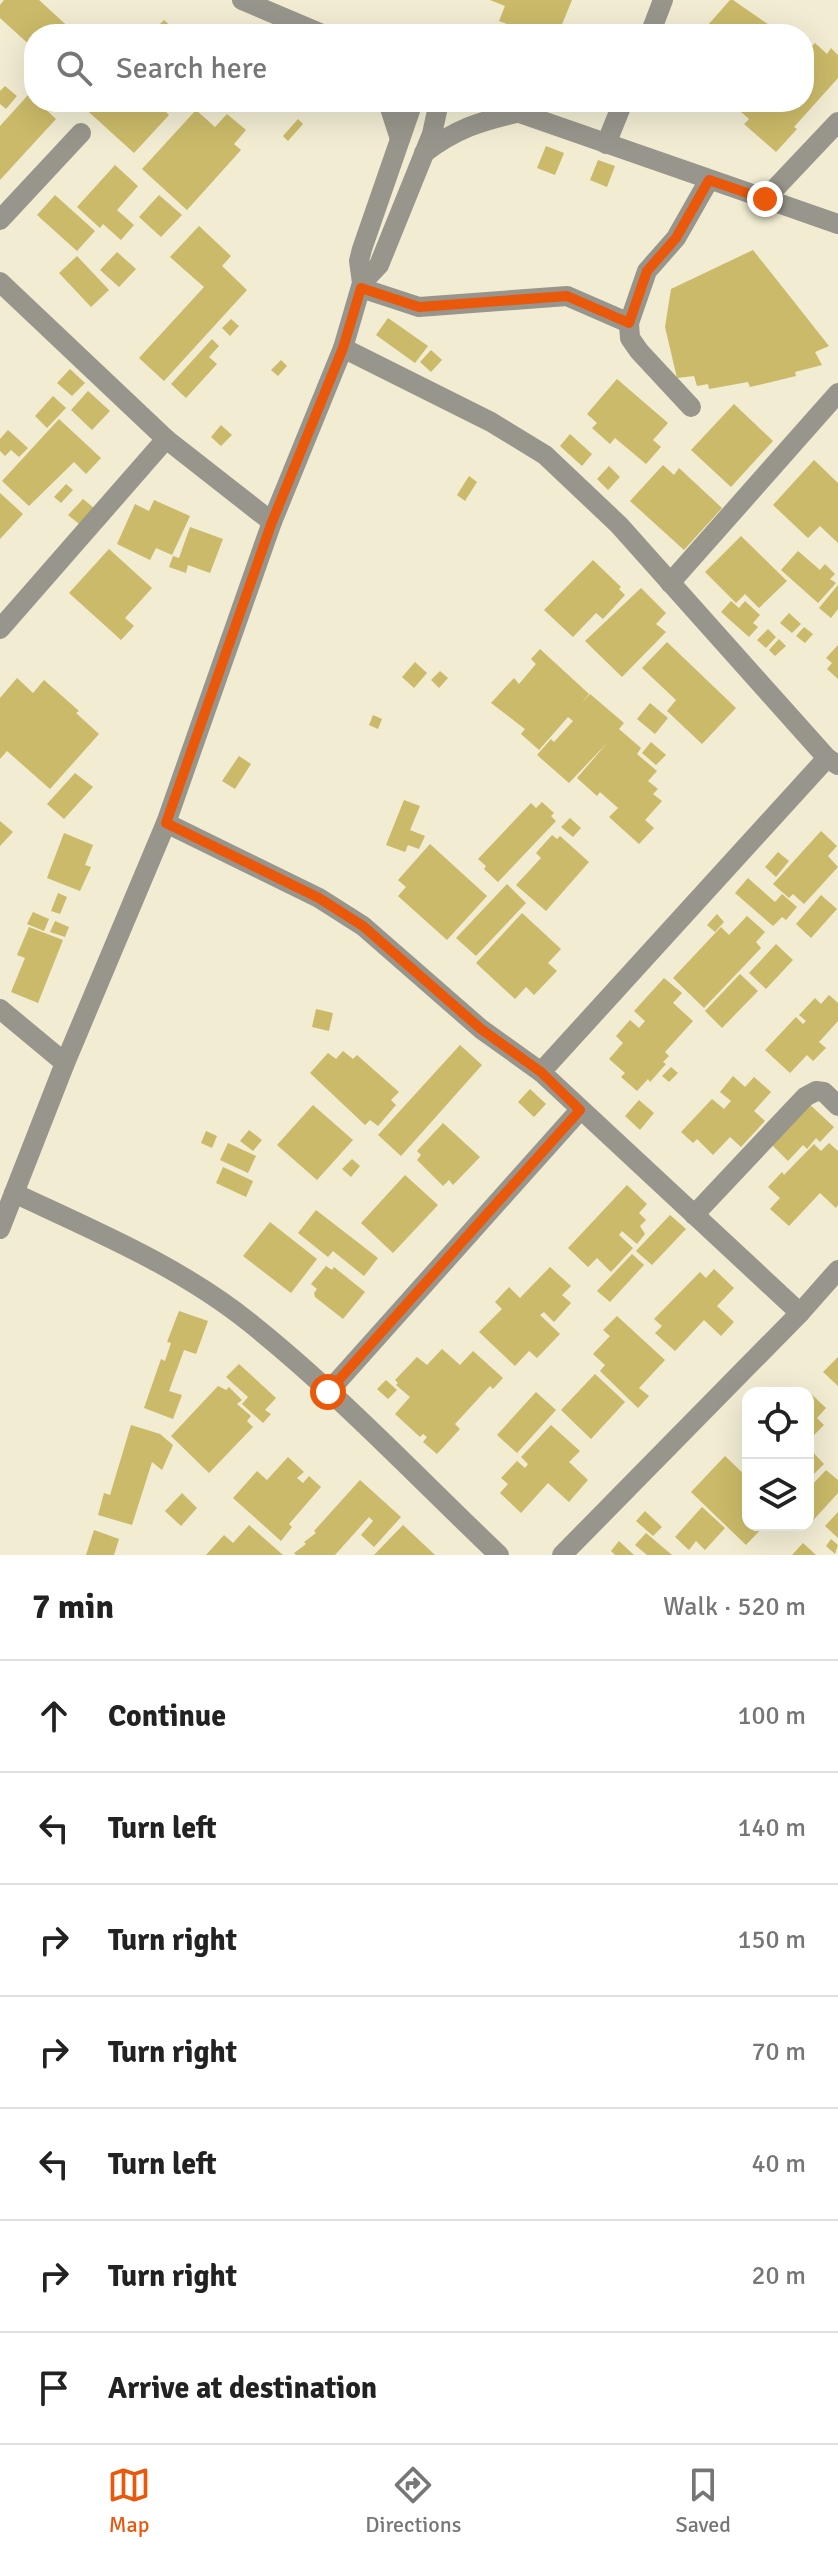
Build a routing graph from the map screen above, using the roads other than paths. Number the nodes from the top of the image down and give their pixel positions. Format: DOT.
graph roads {
  1 [pos="242,0"];
  2 [pos="663,0"];
  3 [pos="298,24"];
  4 [pos="654,24"];
  5 [pos="391,112"];
  6 [pos="409,112"];
  7 [pos="436,112"];
  8 [pos="619,112"];
  9 [pos="516,113"];
  10 [pos="838,122"];
  11 [pos="81,133"];
  12 [pos="400,139"];
  13 [pos="606,144"];
  14 [pos="424,153"];
  15 [pos="709,180"];
  16 [pos="765,199"];
  17 [pos="0,220"];
  18 [pos="838,224"];
  19 [pos="0,282"];
  20 [pos="361,286"];
  21 [pos="629,323"];
  22 [pos="343,348"];
  23 [pos="838,393"];
  24 [pos="691,407"];
  25 [pos="166,439"];
  26 [pos="272,522"];
  27 [pos="670,583"];
  28 [pos="0,629"];
  29 [pos="832,761"];
  30 [pos="166,823"];
  31 [pos="0,1009"];
  32 [pos="65,1063"];
  33 [pos="541,1072"];
  34 [pos="838,1106"];
  35 [pos="580,1110"];
  36 [pos="14,1193"];
  37 [pos="694,1215"];
  38 [pos="0,1229"];
  39 [pos="838,1270"];
  40 [pos="800,1313"];
  41 [pos="328,1392"];
  42 [pos="499,1555"];
  43 [pos="562,1555"];
  1 -- 3 [label="street"];
  2 -- 4 [label="street"];
  5 -- 12 [label="street"];
  6 -- 12 [label="street"];
  7 -- 14 [label="street"];
  8 -- 13 [label="street"];
  9 -- 13 [label="street"];
  9 -- 14 [label="street"];
  10 -- 16 [label="street"];
  11 -- 17 [label="street"];
  12 -- 20 [label="street"];
  13 -- 15 [label="street"];
  14 -- 20 [label="street"];
  15 -- 16 [label="street"];
  15 -- 21 [label="street"];
  16 -- 18 [label="street"];
  19 -- 25 [label="street"];
  20 -- 21 [label="street"];
  20 -- 22 [label="street"];
  21 -- 24 [label="street"];
  22 -- 26 [label="street"];
  22 -- 27 [label="street"];
  23 -- 27 [label="street"];
  25 -- 26 [label="street"];
  25 -- 28 [label="street"];
  26 -- 30 [label="street"];
  27 -- 29 [label="street"];
  29 -- 33 [label="street"];
  30 -- 32 [label="street"];
  30 -- 33 [label="street"];
  31 -- 32 [label="street"];
  32 -- 36 [label="street"];
  33 -- 35 [label="street"];
  34 -- 37 [label="street"];
  35 -- 37 [label="street"];
  35 -- 41 [label="street"];
  36 -- 38 [label="street"];
  36 -- 41 [label="street"];
  37 -- 40 [label="street"];
  39 -- 40 [label="street"];
  40 -- 43 [label="street"];
  41 -- 42 [label="street"];
}
